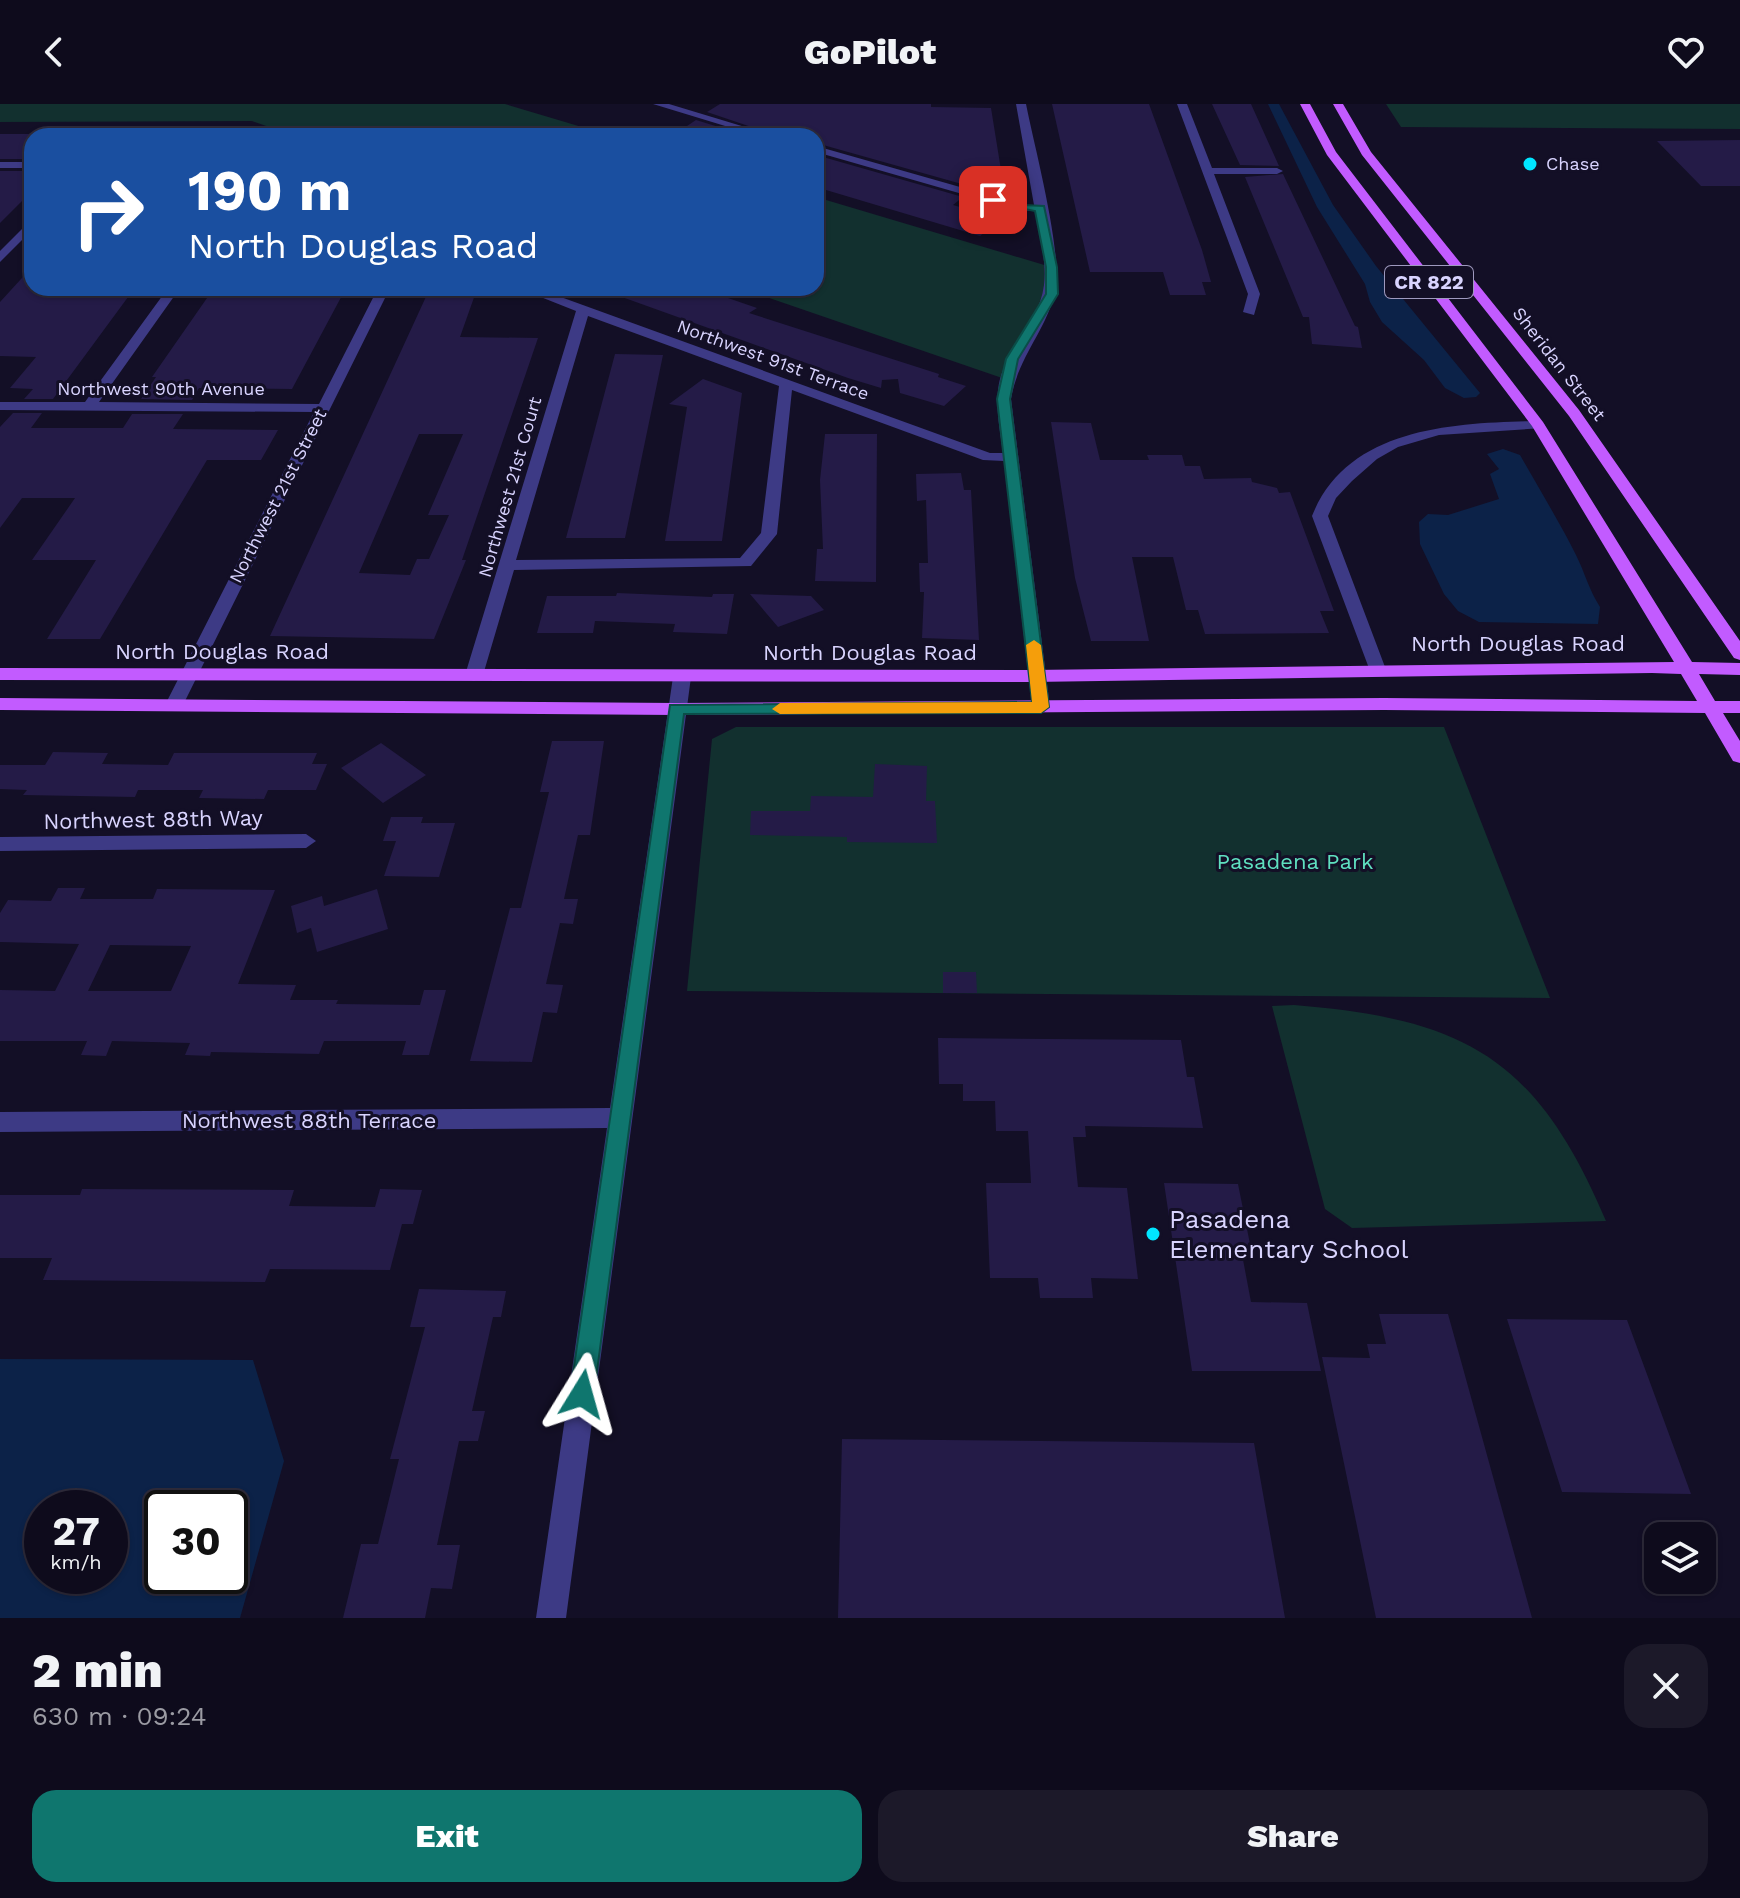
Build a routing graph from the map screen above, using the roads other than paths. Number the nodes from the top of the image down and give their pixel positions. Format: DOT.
graph roads {
  1 [pos="658,104"];
  2 [pos="1021,104"];
  3 [pos="1182,104"];
  4 [pos="1305,104"];
  5 [pos="1338,104"];
  6 [pos="742,128"];
  7 [pos="824,151"];
  8 [pos="0,165"];
  9 [pos="24,165"];
  10 [pos="1208,171"];
  11 [pos="1277,171"];
  12 [pos="1040,208"];
  13 [pos="24,232"];
  14 [pos="0,258"];
  15 [pos="168,296"];
  16 [pos="380,296"];
  17 [pos="545,296"];
  18 [pos="583,310"];
  19 [pos="1249,312"];
  20 [pos="786,383"];
  21 [pos="0,406"];
  22 [pos="89,406"];
  23 [pos="322,408"];
  24 [pos="1538,425"];
  25 [pos="1011,457"];
  26 [pos="509,565"];
  27 [pos="1740,654"];
  28 [pos="1376,667"];
  29 [pos="1688,668"];
  30 [pos="1740,669"];
  31 [pos="0,674"];
  32 [pos="189,674"];
  33 [pos="474,675"];
  34 [pos="1038,676"];
  35 [pos="682,677"];
  36 [pos="0,704"];
  37 [pos="174,705"];
  38 [pos="1041,707"];
  39 [pos="1711,707"];
  40 [pos="1740,707"];
  41 [pos="676,709"];
  42 [pos="1740,756"];
  43 [pos="306,841"];
  44 [pos="0,844"];
  45 [pos="618,1118"];
  46 [pos="0,1122"];
  47 [pos="551,1618"];
  1 -- 6 [label="street"];
  2 -- 12 [label="street"];
  3 -- 10 [label="street"];
  4 -- 24 [label="main road, CR 822"];
  5 -- 27 [label="main road, Sheridan Street / CR 822"];
  7 -- 12 [label="street"];
  8 -- 9 [label="street"];
  10 -- 11 [label="street"];
  10 -- 19 [label="street"];
  12 -- 25 [label="street"];
  13 -- 14 [label="street"];
  15 -- 22 [label="street"];
  16 -- 23 [label="street, Northwest 21st Street"];
  17 -- 18 [label="street, Northwest 91st Terrace"];
  18 -- 20 [label="street, Northwest 91st Terrace"];
  18 -- 26 [label="street, Northwest 21st Court"];
  20 -- 25 [label="street, Northwest 91st Terrace"];
  20 -- 26 [label="street"];
  21 -- 22 [label="street, Northwest 90th Avenue"];
  22 -- 23 [label="street, Northwest 90th Avenue"];
  23 -- 32 [label="street, Northwest 21st Street"];
  24 -- 28 [label="street"];
  24 -- 29 [label="main road, CR 822"];
  25 -- 34 [label="street"];
  26 -- 33 [label="street, Northwest 21st Court"];
  28 -- 29 [label="main road, North Douglas Road"];
  28 -- 34 [label="main road, North Douglas Road"];
  29 -- 30 [label="main road, North Douglas Road"];
  29 -- 39 [label="main road, CR 822"];
  31 -- 32 [label="main road, North Douglas Road"];
  32 -- 33 [label="main road, North Douglas Road"];
  32 -- 37 [label="street, Northwest 21st Street"];
  33 -- 35 [label="main road, North Douglas Road"];
  34 -- 35 [label="main road, North Douglas Road"];
  34 -- 38 [label="street"];
  35 -- 41 [label="street"];
  36 -- 37 [label="main road"];
  37 -- 41 [label="main road"];
  38 -- 39 [label="main road"];
  38 -- 41 [label="main road"];
  39 -- 40 [label="main road"];
  39 -- 42 [label="main road, CR 822"];
  41 -- 45 [label="street"];
  43 -- 44 [label="street, Northwest 88th Way"];
  45 -- 46 [label="street, Northwest 88th Terrace"];
  45 -- 47 [label="street"];
}
